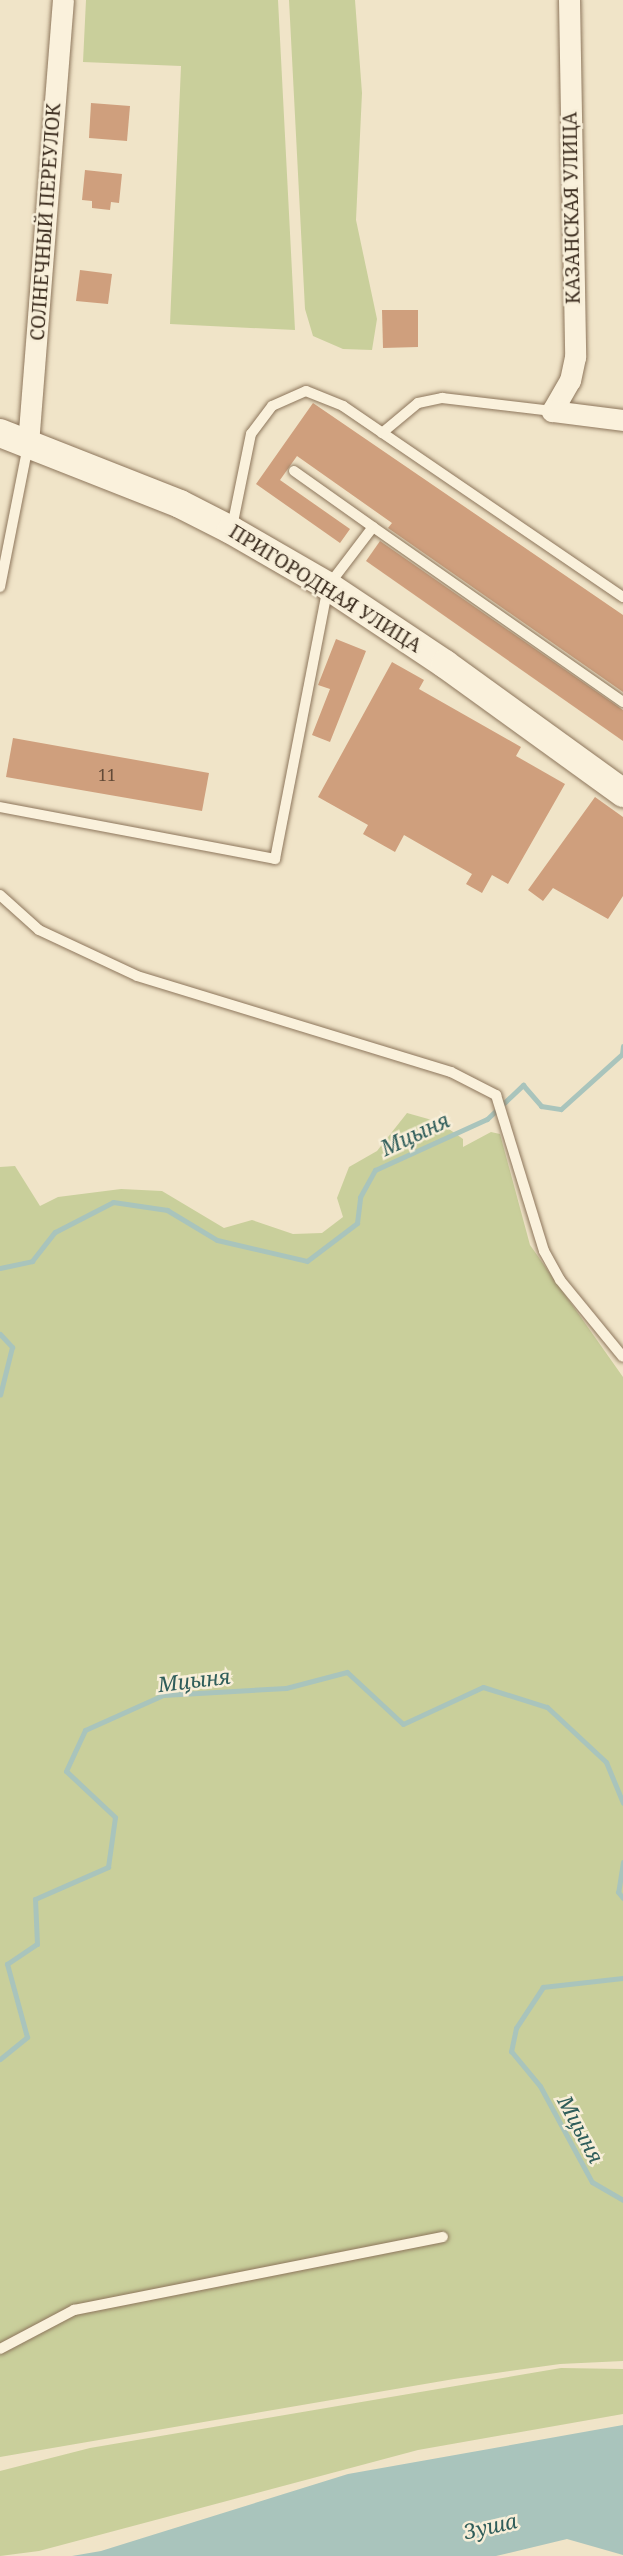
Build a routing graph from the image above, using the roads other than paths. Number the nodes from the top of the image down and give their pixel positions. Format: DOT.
graph roads {
  1 [pos="63,0"];
  2 [pos="569,0"];
  3 [pos="552,411"];
  4 [pos="623,420"];
  5 [pos="0,433"];
  6 [pos="382,433"];
  7 [pos="28,444"];
  8 [pos="294,471"];
  9 [pos="373,527"];
  10 [pos="231,530"];
  11 [pos="328,586"];
  12 [pos="0,587"];
  13 [pos="623,597"];
  14 [pos="623,702"];
  15 [pos="623,793"];
  16 [pos="0,807"];
  17 [pos="0,895"];
  18 [pos="623,1357"];
  19 [pos="443,2237"];
  20 [pos="0,2349"];
  1 -- 7 [label="street, СОЛНЕЧНЫЙ ПЕРЕУЛОК"];
  2 -- 3 [label="street, КАЗАНСКАЯ УЛИЦА"];
  3 -- 4 [label="street"];
  3 -- 6 [label="lane"];
  5 -- 7 [label="street, ПРИГОРОДНАЯ УЛИЦА"];
  6 -- 10 [label="lane"];
  6 -- 13 [label="lane"];
  7 -- 10 [label="street, ПРИГОРОДНАЯ УЛИЦА"];
  7 -- 12 [label="lane"];
  8 -- 9 [label="lane"];
  9 -- 11 [label="lane"];
  9 -- 14 [label="lane"];
  10 -- 11 [label="street, ПРИГОРОДНАЯ УЛИЦА"];
  11 -- 15 [label="street, ПРИГОРОДНАЯ УЛИЦА"];
  11 -- 16 [label="lane"];
  17 -- 18 [label="lane"];
  19 -- 20 [label="lane"];
}
